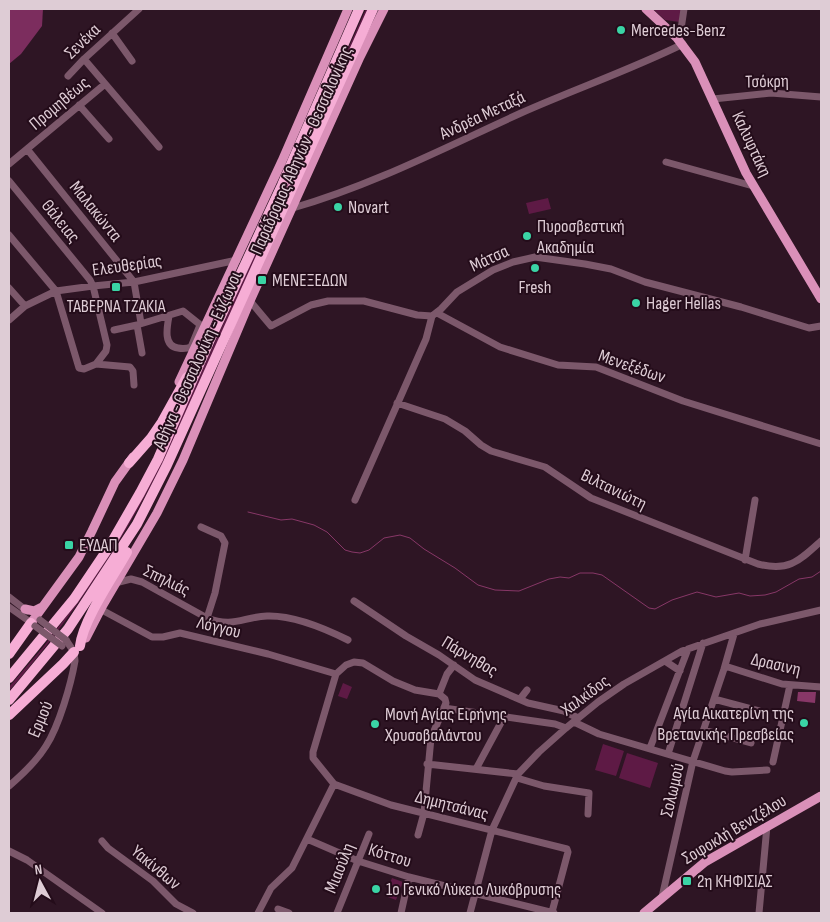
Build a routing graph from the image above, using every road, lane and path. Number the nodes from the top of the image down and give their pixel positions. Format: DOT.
graph roads {
  1 [pos="139,9"];
  2 [pos="348,9"];
  3 [pos="375,9"];
  4 [pos="384,9"];
  5 [pos="646,9"];
  6 [pos="684,9"];
  7 [pos="357,12"];
  8 [pos="112,33"];
  9 [pos="680,41"];
  10 [pos="84,59"];
  11 [pos="132,61"];
  12 [pos="68,76"];
  13 [pos="105,84"];
  14 [pos="821,97"];
  15 [pos="713,99"];
  16 [pos="80,105"];
  17 [pos="109,138"];
  18 [pos="159,147"];
  19 [pos="27,149"];
  20 [pos="666,162"];
  21 [pos="9,164"];
  22 [pos="9,181"];
  23 [pos="753,186"];
  24 [pos="293,208"];
  25 [pos="9,235"];
  26 [pos="237,260"];
  27 [pos="134,282"];
  28 [pos="93,286"];
  29 [pos="9,288"];
  30 [pos="56,291"];
  31 [pos="821,299"];
  32 [pos="250,301"];
  33 [pos="25,306"];
  34 [pos="435,314"];
  35 [pos="168,316"];
  36 [pos="9,320"];
  37 [pos="139,324"];
  38 [pos="821,326"];
  39 [pos="202,327"];
  40 [pos="114,330"];
  41 [pos="208,342"];
  42 [pos="142,353"];
  43 [pos="96,364"];
  44 [pos="134,385"];
  45 [pos="397,403"];
  46 [pos="821,444"];
  47 [pos="129,463"];
  48 [pos="156,488"];
  49 [pos="355,500"];
  50 [pos="755,500"];
  51 [pos="201,527"];
  52 [pos="821,542"];
  53 [pos="745,560"];
  54 [pos="115,583"];
  55 [pos="9,597"];
  56 [pos="354,602"];
  57 [pos="9,606"];
  58 [pos="42,607"];
  59 [pos="25,609"];
  60 [pos="100,609"];
  61 [pos="821,610"];
  62 [pos="207,618"];
  63 [pos="35,622"];
  64 [pos="734,634"];
  65 [pos="348,640"];
  66 [pos="703,644"];
  67 [pos="77,649"];
  68 [pos="688,649"];
  69 [pos="9,654"];
  70 [pos="665,660"];
  71 [pos="454,665"];
  72 [pos="725,666"];
  73 [pos="680,671"];
  74 [pos="336,674"];
  75 [pos="9,678"];
  76 [pos="790,685"];
  77 [pos="821,687"];
  78 [pos="526,690"];
  79 [pos="442,697"];
  80 [pos="520,699"];
  81 [pos="714,699"];
  82 [pos="9,700"];
  83 [pos="444,708"];
  84 [pos="759,711"];
  85 [pos="9,715"];
  86 [pos="504,717"];
  87 [pos="576,720"];
  88 [pos="566,728"];
  89 [pos="704,730"];
  90 [pos="751,743"];
  91 [pos="650,748"];
  92 [pos="668,754"];
  93 [pos="693,762"];
  94 [pos="773,762"];
  95 [pos="428,764"];
  96 [pos="476,769"];
  97 [pos="767,770"];
  98 [pos="517,776"];
  99 [pos="334,784"];
  100 [pos="9,786"];
  101 [pos="821,796"];
  102 [pos="424,813"];
  103 [pos="588,814"];
  104 [pos="767,826"];
  105 [pos="492,830"];
  106 [pos="369,834"];
  107 [pos="418,835"];
  108 [pos="307,839"];
  109 [pos="102,841"];
  110 [pos="9,851"];
  111 [pos="358,862"];
  112 [pos="668,872"];
  113 [pos="409,877"];
  114 [pos="678,884"];
  115 [pos="475,894"];
  116 [pos="662,897"];
  117 [pos="278,909"];
  118 [pos="102,913"];
  119 [pos="193,913"];
  120 [pos="258,913"];
  121 [pos="289,913"];
  122 [pos="338,913"];
  123 [pos="401,913"];
  124 [pos="470,913"];
  125 [pos="554,913"];
  126 [pos="644,913"];
  127 [pos="760,913"];
  128 [pos="764,913"];
  1 -- 8 [label="street, Σενέκα"];
  2 -- 26 [label="main road, Παράδρομος Αθηνών - Θεσσαλονίκης"];
  3 -- 48 [label="highway, Αθήνα - Θεσσαλονίκη - Εύζωνοι"];
  4 -- 24 [label="main road, Παράδρομος Αθηνών - Θεσσαλονίκης"];
  5 -- 9 [label="main road, Καλυφτάκη"];
  6 -- 9 [label="street"];
  7 -- 41 [label="highway, Αθήνα - Θεσσαλονίκη - Εύζωνοι"];
  8 -- 10 [label="street, Σενέκα"];
  8 -- 11 [label="street"];
  9 -- 15 [label="main road, Καλυφτάκη"];
  9 -- 24 [label="street, Ανδρέα Μεταξά"];
  10 -- 12 [label="street, Σενέκα"];
  10 -- 13 [label="street"];
  13 -- 16 [label="street, Προμηθέως"];
  13 -- 18 [label="street"];
  14 -- 15 [label="street, Τσόκρη"];
  15 -- 23 [label="main road, Καλυφτάκη"];
  16 -- 17 [label="street"];
  16 -- 19 [label="street, Προμηθέως"];
  19 -- 21 [label="street, Προμηθέως"];
  19 -- 27 [label="street, Μαλακώντα"];
  20 -- 23 [label="street"];
  22 -- 28 [label="street, Θάλειας"];
  23 -- 31 [label="main road, Καλυφτάκη"];
  24 -- 32 [label="main road, Παράδρομος Αθηνών - Θεσσαλονίκης"];
  25 -- 30 [label="street"];
  26 -- 27 [label="street, Ελευθερίας"];
  26 -- 39 [label="main road, Παράδρομος Αθηνών - Θεσσαλονίκης"];
  27 -- 28 [label="street, Ελευθερίας"];
  27 -- 37 [label="street, Μαλακώντα"];
  28 -- 30 [label="street, Ελευθερίας"];
  28 -- 43 [label="street, Θάλειας"];
  29 -- 33 [label="street"];
  30 -- 33 [label="street, Ελευθερίας"];
  30 -- 43 [label="street"];
  32 -- 34 [label="street"];
  32 -- 54 [label="main road, Παράδρομος Αθηνών - Θεσσαλονίκης"];
  33 -- 36 [label="street, Ελευθερίας"];
  34 -- 38 [label="street, Μάτσα"];
  34 -- 45 [label="street"];
  34 -- 46 [label="street, Μενεξέδων"];
  35 -- 37 [label="street"];
  35 -- 39 [label="street"];
  35 -- 39 [label="street"];
  37 -- 40 [label="street"];
  37 -- 42 [label="street, Μαλακώντα"];
  39 -- 47 [label="main road, Παράδρομος Αθηνών - Θεσσαλονίκης"];
  41 -- 47 [label="highway"];
  41 -- 75 [label="highway, Αθήνα - Θεσσαλονίκη - Εύζωνοι"];
  43 -- 44 [label="street"];
  45 -- 49 [label="street"];
  45 -- 53 [label="street, Βιλτανιώτη"];
  47 -- 58 [label="main road, Παράδρομος Αθηνών - Θεσσαλονίκης"];
  48 -- 67 [label="highway"];
  48 -- 82 [label="highway, Αθήνα - Θεσσαλονίκη - Εύζωνοι"];
  50 -- 53 [label="street"];
  51 -- 62 [label="street"];
  52 -- 53 [label="street, Βιλτανιώτη"];
  54 -- 60 [label="main road, Παράδρομος Αθηνών - Θεσσαλονίκης"];
  54 -- 62 [label="street, Σπηλιάς"];
  55 -- 59 [label="street"];
  56 -- 71 [label="street, Πάρνηθος"];
  57 -- 63 [label="street"];
  58 -- 59 [label="main road"];
  58 -- 63 [label="main road, Παράδρομος Αθηνών - Θεσσαλονίκης"];
  59 -- 63 [label="street"];
  60 -- 67 [label="main road, Παράδρομος Αθηνών - Θεσσαλονίκης"];
  60 -- 74 [label="street, Λόγγου"];
  61 -- 64 [label="street, Χαλκίδος"];
  62 -- 65 [label="street, Σπηλιάς"];
  63 -- 67 [label="street, bridge"];
  63 -- 69 [label="highway"];
  64 -- 66 [label="street, Χαλκίδος"];
  64 -- 72 [label="street, Σολωμού"];
  66 -- 68 [label="street, Χαλκίδος"];
  66 -- 92 [label="street"];
  67 -- 85 [label="highway"];
  67 -- 100 [label="street, Ερμού"];
  68 -- 70 [label="street, Χαλκίδος"];
  68 -- 73 [label="street"];
  70 -- 73 [label="street"];
  70 -- 87 [label="street, Χαλκίδος"];
  71 -- 79 [label="street"];
  71 -- 80 [label="street, Πάρνηθος"];
  72 -- 76 [label="street, Δρασινη"];
  72 -- 81 [label="street, Σολωμού"];
  73 -- 91 [label="street"];
  74 -- 79 [label="street"];
  74 -- 99 [label="street"];
  76 -- 77 [label="street, Δρασινη"];
  76 -- 94 [label="street"];
  78 -- 80 [label="street"];
  79 -- 83 [label="street"];
  80 -- 87 [label="street, Πάρνηθος"];
  81 -- 84 [label="street"];
  81 -- 89 [label="street, Σολωμού"];
  83 -- 86 [label="street"];
  83 -- 95 [label="street"];
  86 -- 88 [label="street"];
  86 -- 96 [label="street"];
  87 -- 88 [label="street, Χαλκίδος"];
  87 -- 91 [label="street, Πάρνηθος"];
  88 -- 98 [label="street, Χαλκίδος"];
  89 -- 90 [label="street"];
  89 -- 93 [label="street, Σολωμού"];
  91 -- 92 [label="street, Πάρνηθος"];
  92 -- 93 [label="street, Πάρνηθος"];
  93 -- 97 [label="street, Πάρνηθος"];
  93 -- 112 [label="street, Σολωμού"];
  95 -- 96 [label="street"];
  95 -- 102 [label="street"];
  96 -- 98 [label="street"];
  98 -- 103 [label="street"];
  98 -- 105 [label="street, Χαλκίδος"];
  99 -- 102 [label="street, Δημητσάνας"];
  99 -- 108 [label="street"];
  101 -- 104 [label="main road, Σοφοκλή Βενιζέλου"];
  102 -- 105 [label="street, Δημητσάνας"];
  102 -- 107 [label="street"];
  104 -- 114 [label="main road, Σοφοκλή Βενιζέλου"];
  104 -- 127 [label="street"];
  105 -- 115 [label="street, Χαλκίδος"];
  105 -- 125 [label="street, Δημητσάνας"];
  106 -- 111 [label="street, Μιαούλη"];
  108 -- 111 [label="street, Κόττου"];
  108 -- 120 [label="street"];
  109 -- 119 [label="street, Υακίνθων"];
  110 -- 118 [label="street"];
  111 -- 113 [label="street, Κόττου"];
  111 -- 122 [label="street, Μιαούλη"];
  112 -- 114 [label="street"];
  112 -- 116 [label="street, Σολωμού"];
  113 -- 115 [label="street, Κόττου"];
  113 -- 123 [label="street"];
  114 -- 116 [label="main road, Σοφοκλή Βενιζέλου"];
  115 -- 124 [label="street, Χαλκίδος"];
  115 -- 125 [label="street, Κόττου"];
  116 -- 126 [label="main road, Σοφοκλή Βενιζέλου"];
  117 -- 121 [label="street"];
  127 -- 128 [label="street"];
}
